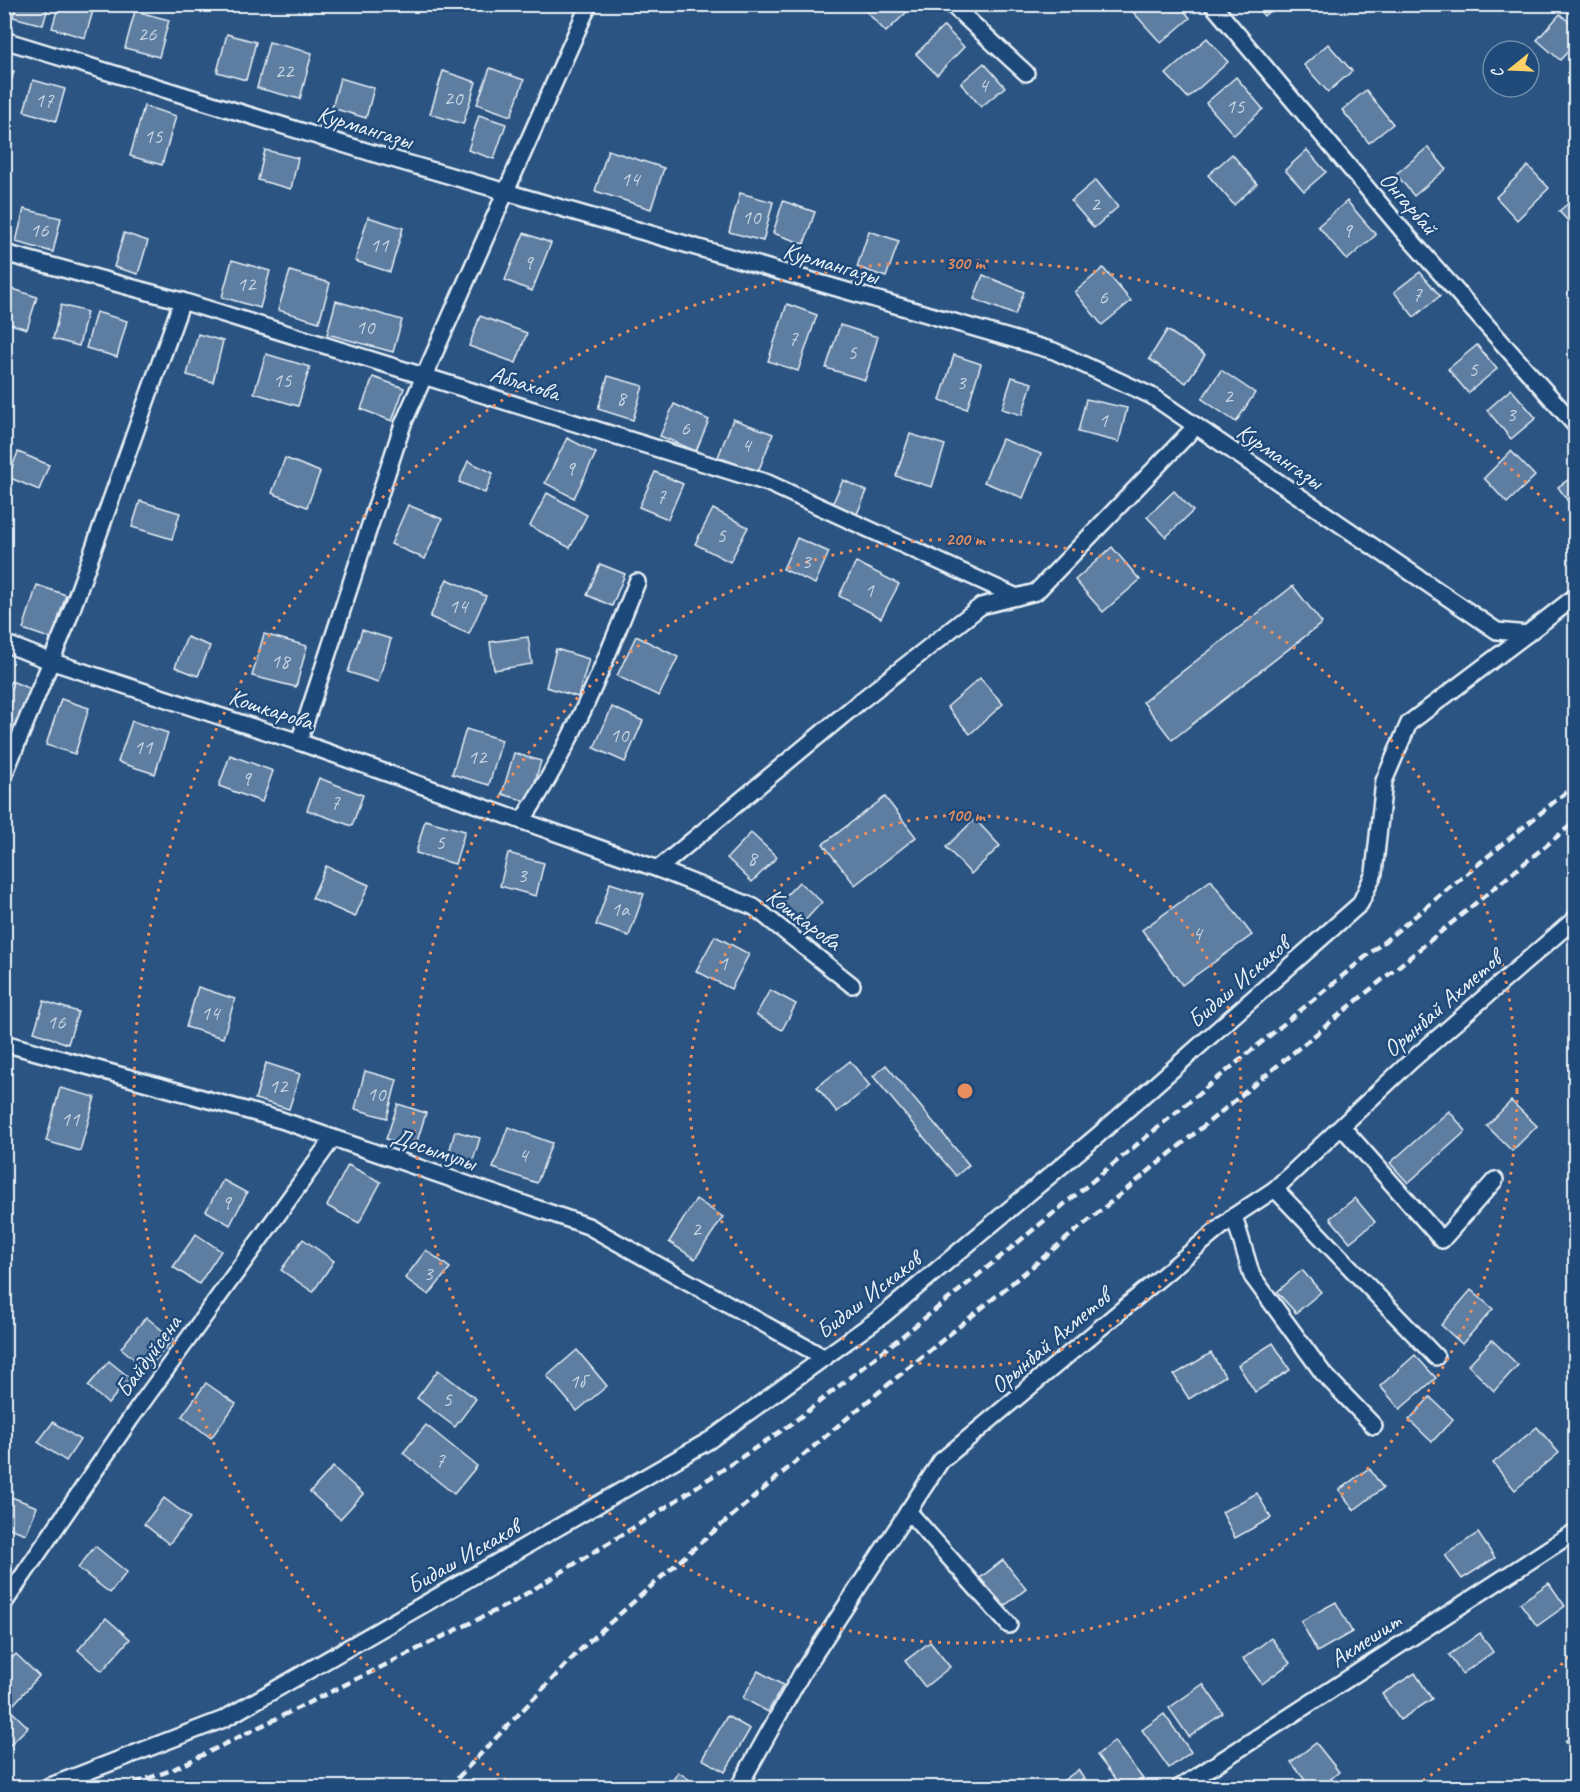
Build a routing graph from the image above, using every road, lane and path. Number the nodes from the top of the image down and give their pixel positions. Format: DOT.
graph roads {
  1 [pos="589,4"];
  2 [pos="951,4"];
  3 [pos="1212,4"];
  4 [pos="4,40"];
  5 [pos="1026,73"];
  6 [pos="506,192"];
  7 [pos="4,253"];
  8 [pos="182,301"];
  9 [pos="425,375"];
  10 [pos="1196,426"];
  11 [pos="1575,426"];
  12 [pos="637,582"];
  13 [pos="1575,596"];
  14 [pos="1017,597"];
  15 [pos="1527,634"];
  16 [pos="4,643"];
  17 [pos="50,661"];
  18 [pos="300,742"];
  19 [pos="4,775"];
  20 [pos="522,821"];
  21 [pos="658,869"];
  22 [pos="1575,918"];
  23 [pos="852,985"];
  24 [pos="4,1043"];
  25 [pos="1342,1127"];
  26 [pos="333,1138"];
  27 [pos="1495,1180"];
  28 [pos="1275,1190"];
  29 [pos="1234,1216"];
  30 [pos="1436,1357"];
  31 [pos="825,1358"];
  32 [pos="1374,1426"];
  33 [pos="908,1511"];
  34 [pos="1575,1531"];
  35 [pos="4,1603"];
  36 [pos="1009,1625"];
  37 [pos="45,1788"];
  38 [pos="738,1788"];
  39 [pos="1179,1788"];
  1 -- 6 [label="street"];
  2 -- 5 [label="street"];
  3 -- 11 [label="street, Онгарбай"];
  4 -- 6 [label="street, Курмангазы"];
  6 -- 9 [label="street"];
  6 -- 10 [label="street, Курмангазы"];
  7 -- 8 [label="street, Аблахова"];
  8 -- 9 [label="street, Аблахова"];
  8 -- 17 [label="street"];
  9 -- 14 [label="street, Аблахова"];
  9 -- 18 [label="street"];
  10 -- 14 [label="street"];
  10 -- 15 [label="street, Курмангазы"];
  12 -- 20 [label="street"];
  13 -- 15 [label="street"];
  14 -- 21 [label="street"];
  15 -- 31 [label="street, Бидаш Искаков"];
  16 -- 17 [label="street, Кошкарова"];
  17 -- 18 [label="street, Кошкарова"];
  17 -- 19 [label="street"];
  18 -- 20 [label="street, Кошкарова"];
  20 -- 21 [label="street, Кошкарова"];
  21 -- 23 [label="street, Кошкарова"];
  22 -- 25 [label="street, Орынбай Ахметов"];
  24 -- 26 [label="street, Досымулы"];
  25 -- 27 [label="street"];
  25 -- 28 [label="street, Орынбай Ахметов"];
  26 -- 31 [label="street, Досымулы"];
  26 -- 35 [label="street, Байдуйсена"];
  28 -- 29 [label="street, Орынбай Ахметов"];
  28 -- 30 [label="street"];
  29 -- 32 [label="street"];
  29 -- 33 [label="street, Орынбай Ахметов"];
  31 -- 37 [label="street, Бидаш Искаков"];
  33 -- 36 [label="street"];
  33 -- 38 [label="street, Орынбай Ахметов"];
  34 -- 39 [label="street, Акмешит"];
}
